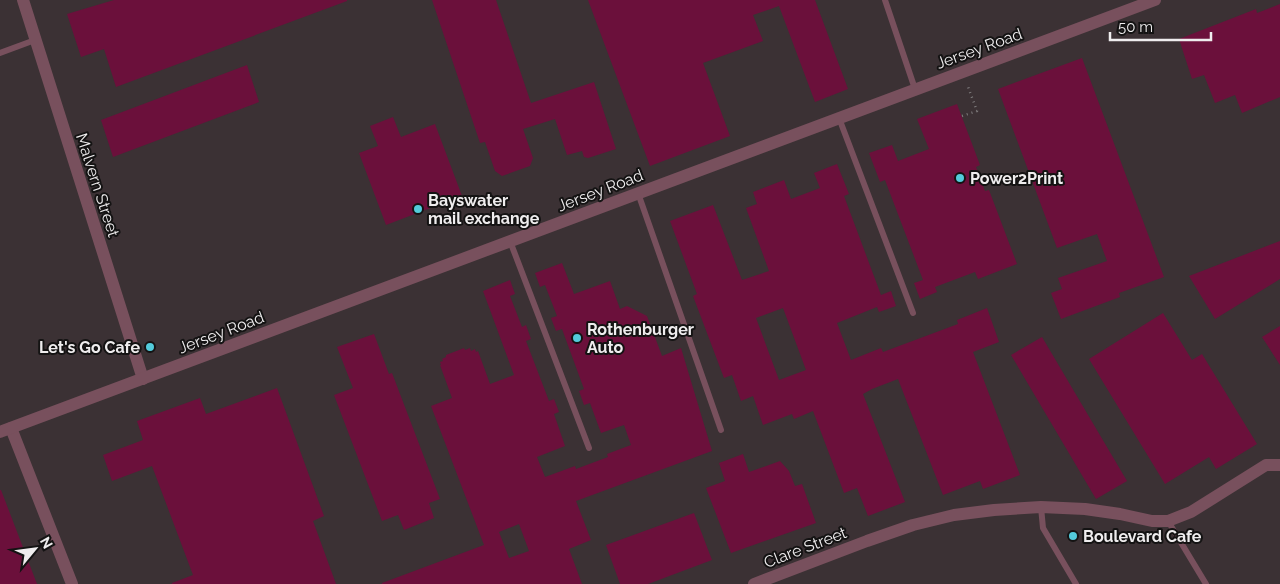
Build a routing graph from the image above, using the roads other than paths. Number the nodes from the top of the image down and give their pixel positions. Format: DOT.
graph roads {
  1 [pos="23,0"];
  2 [pos="885,0"];
  3 [pos="1155,0"];
  4 [pos="35,40"];
  5 [pos="0,53"];
  6 [pos="915,89"];
  7 [pos="839,118"];
  8 [pos="638,193"];
  9 [pos="510,241"];
  10 [pos="913,313"];
  11 [pos="143,379"];
  12 [pos="6,430"];
  13 [pos="722,430"];
  14 [pos="589,448"];
  15 [pos="1280,465"];
  16 [pos="1041,507"];
  17 [pos="1168,521"];
  18 [pos="785,578"];
  19 [pos="72,584"];
  20 [pos="754,584"];
  21 [pos="1076,584"];
  22 [pos="1206,584"];
  1 -- 4 [label="street, Malvern Street"];
  2 -- 6 [label="lane"];
  3 -- 6 [label="street, Jersey Road"];
  4 -- 5 [label="lane"];
  4 -- 11 [label="street, Malvern Street"];
  6 -- 7 [label="street, Jersey Road"];
  7 -- 8 [label="street, Jersey Road"];
  7 -- 10 [label="lane"];
  8 -- 9 [label="street, Jersey Road"];
  8 -- 13 [label="lane"];
  9 -- 11 [label="street, Jersey Road"];
  9 -- 14 [label="lane"];
  11 -- 12 [label="street, Jersey Road"];
  12 -- 19 [label="street"];
  15 -- 17 [label="street"];
  16 -- 17 [label="street, Clare Street"];
  16 -- 18 [label="street, Clare Street"];
  16 -- 21 [label="lane"];
  17 -- 22 [label="lane"];
  18 -- 20 [label="street, Clare Street"];
}
